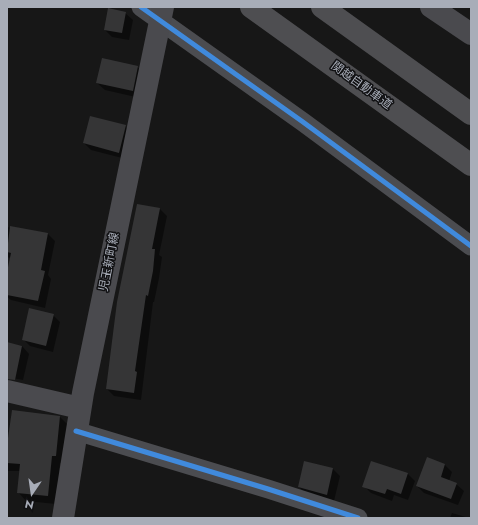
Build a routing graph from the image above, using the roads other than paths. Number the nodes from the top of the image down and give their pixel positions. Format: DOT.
graph roads {
  1 [pos="141,7"];
  2 [pos="251,7"];
  3 [pos="322,7"];
  4 [pos="432,7"];
  5 [pos="162,14"];
  6 [pos="471,34"];
  7 [pos="471,114"];
  8 [pos="471,165"];
  9 [pos="471,246"];
  10 [pos="7,391"];
  11 [pos="80,408"];
  12 [pos="76,431"];
  13 [pos="62,518"];
  14 [pos="358,518"];
  1 -- 5 [label="street"];
  2 -- 8 [label="highway, 関越自動車道"];
  3 -- 7 [label="highway"];
  4 -- 6 [label="main road"];
  5 -- 9 [label="street"];
  5 -- 11 [label="main road, 児玉新町線"];
  10 -- 11 [label="main road"];
  11 -- 12 [label="main road, 児玉新町線"];
  12 -- 13 [label="main road, 児玉新町線"];
  12 -- 14 [label="street"];
}
